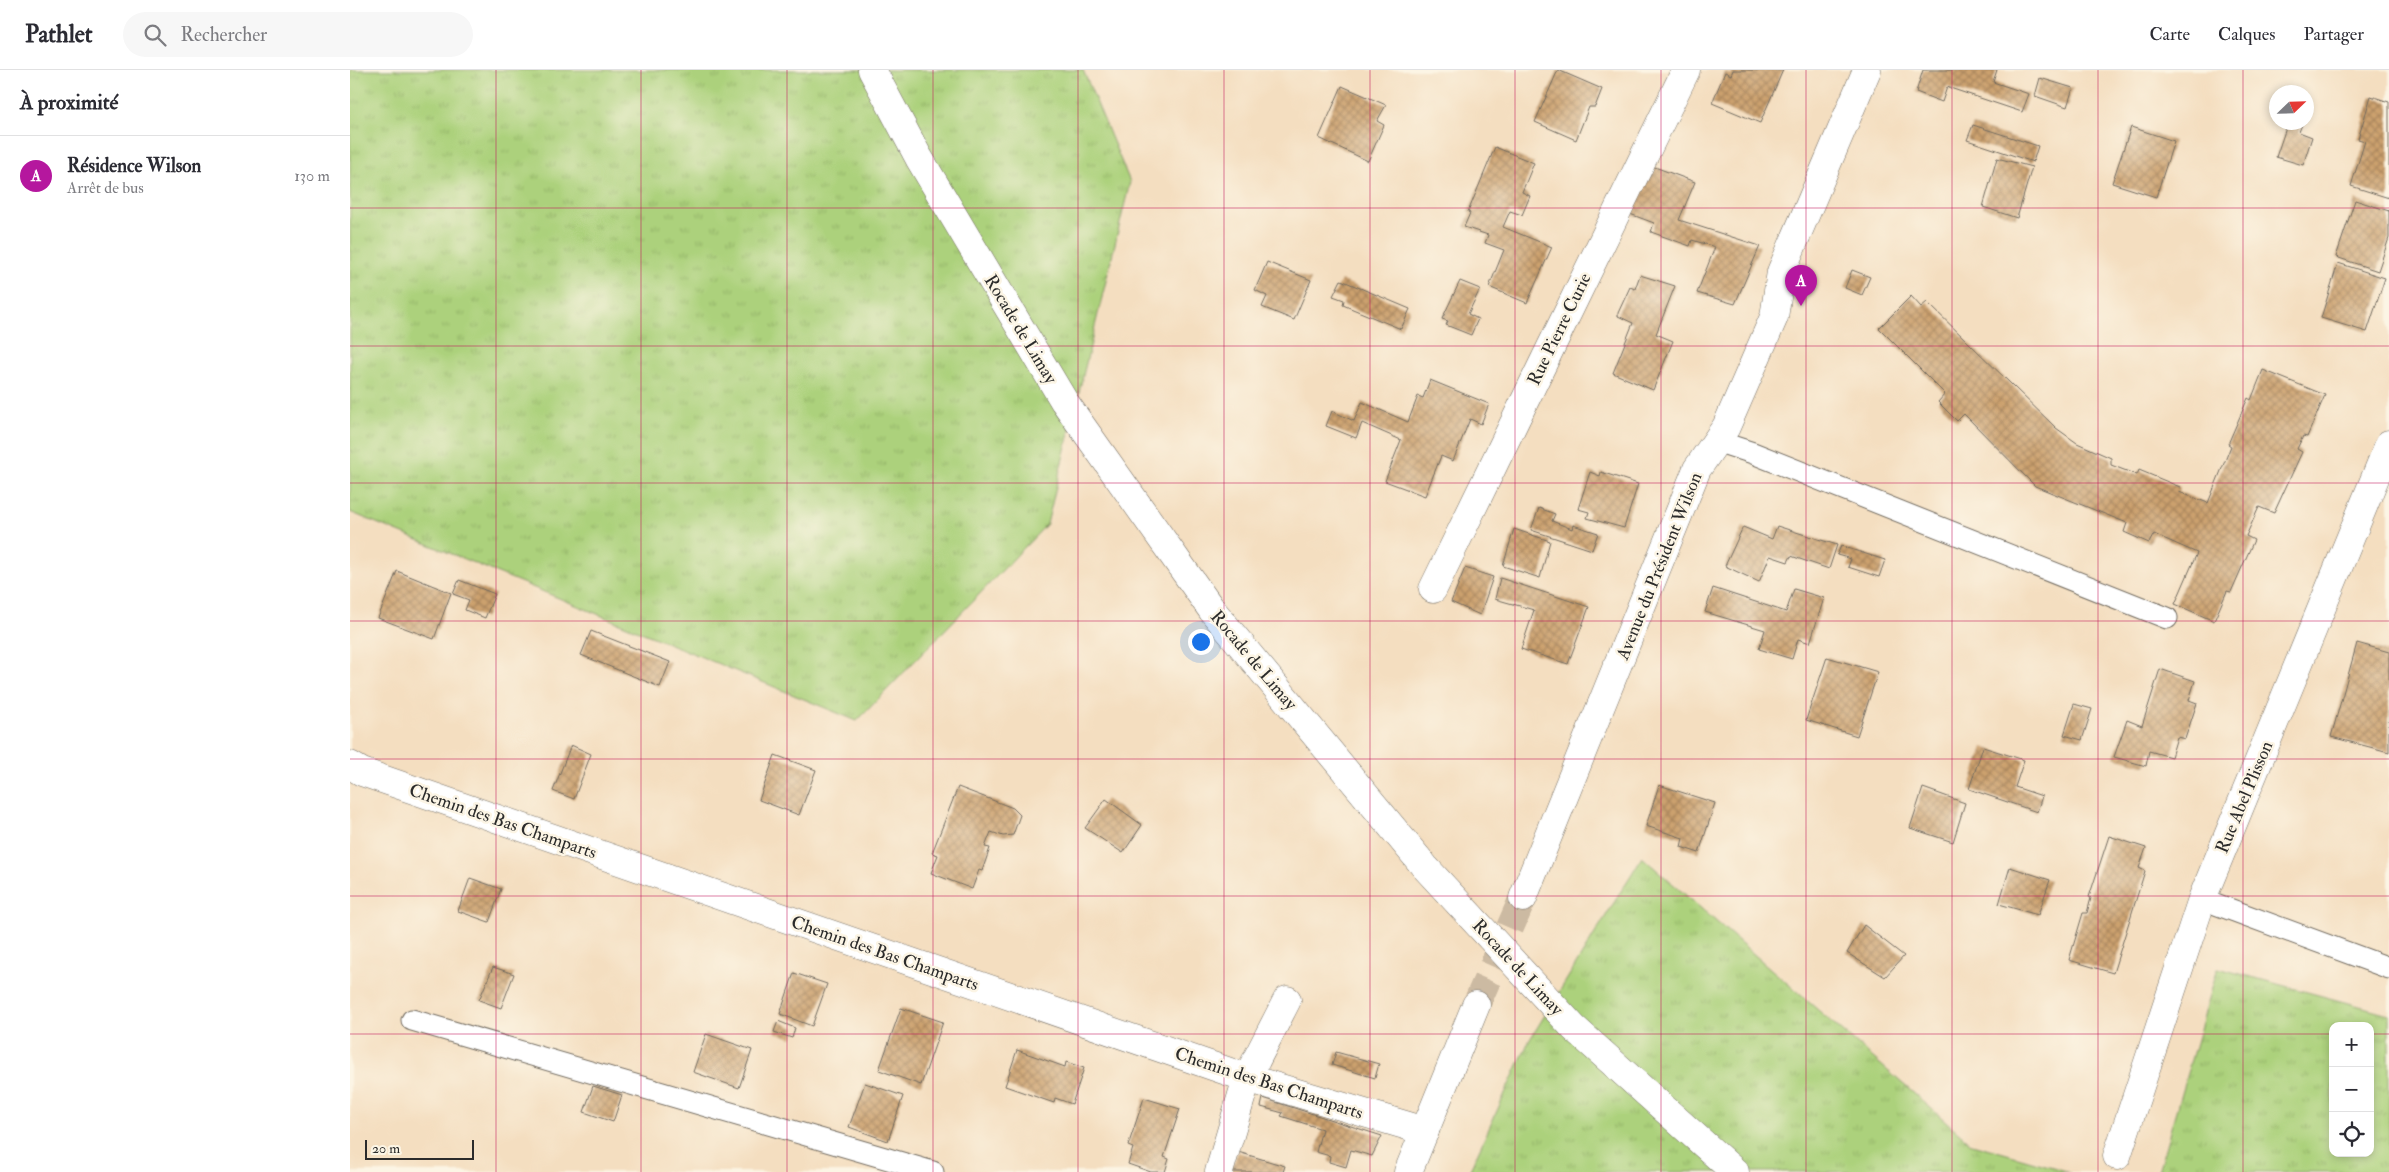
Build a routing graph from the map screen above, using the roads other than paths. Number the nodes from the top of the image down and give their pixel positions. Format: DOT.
graph roads {
  1 [pos="872,70"];
  2 [pos="1686,70"];
  3 [pos="1867,70"];
  4 [pos="1716,441"];
  5 [pos="2389,444"];
  6 [pos="1433,589"];
  7 [pos="2167,618"];
  8 [pos="350,765"];
  9 [pos="1523,898"];
  10 [pos="2202,899"];
  11 [pos="2389,968"];
  12 [pos="1287,1000"];
  13 [pos="1476,1005"];
  14 [pos="412,1020"];
  15 [pos="1247,1078"];
  16 [pos="1424,1131"];
  17 [pos="2117,1156"];
  18 [pos="933,1172"];
  19 [pos="1219,1172"];
  20 [pos="1408,1172"];
  21 [pos="1735,1172"];
  1 -- 21 [label="street, Rocade de Limay"];
  2 -- 6 [label="street, Rue Pierre Curie"];
  3 -- 4 [label="street, Avenue du Président Wilson"];
  4 -- 7 [label="lane"];
  4 -- 9 [label="street, Avenue du Président Wilson"];
  5 -- 10 [label="street, Rue Abel Plisson"];
  8 -- 15 [label="street, Chemin des Bas Champarts"];
  10 -- 11 [label="lane"];
  10 -- 17 [label="street, Rue Abel Plisson"];
  12 -- 15 [label="street"];
  13 -- 16 [label="street"];
  14 -- 18 [label="lane"];
  15 -- 16 [label="street, Chemin des Bas Champarts"];
  15 -- 19 [label="street"];
  16 -- 20 [label="street"];
}
